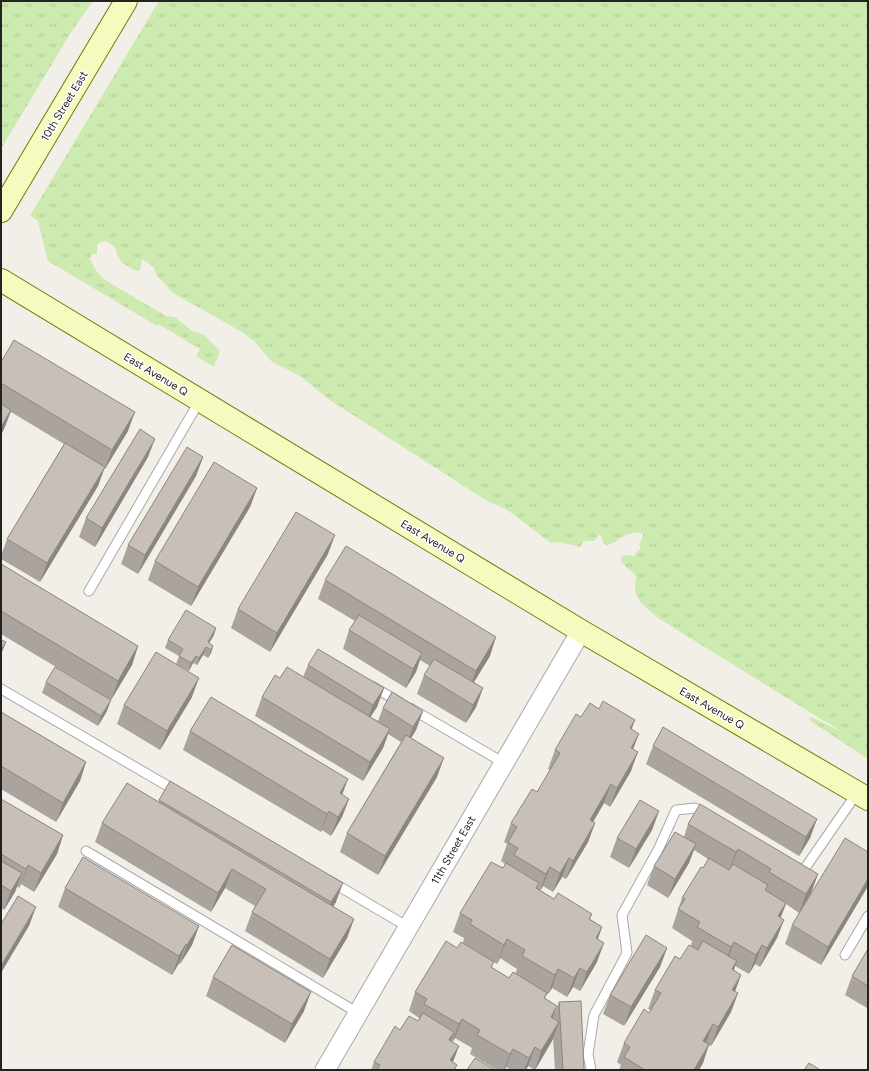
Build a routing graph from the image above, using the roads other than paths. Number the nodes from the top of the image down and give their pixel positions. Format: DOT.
graph roads {
  1 [pos="126,1"];
  2 [pos="1,211"];
  3 [pos="1,280"];
  4 [pos="200,400"];
  5 [pos="89,591"];
  6 [pos="581,631"];
  7 [pos="362,680"];
  8 [pos="1,689"];
  9 [pos="504,763"];
  10 [pos="185,796"];
  11 [pos="862,796"];
  12 [pos="715,820"];
  13 [pos="86,851"];
  14 [pos="789,863"];
  15 [pos="322,876"];
  16 [pos="868,916"];
  17 [pos="408,927"];
  18 [pos="845,955"];
  19 [pos="358,1013"];
  20 [pos="325,1070"];
  21 [pos="591,1070"];
  1 -- 2 [label="main road, 10th Street East"];
  3 -- 4 [label="main road, East Avenue Q"];
  4 -- 5 [label="lane"];
  4 -- 6 [label="main road, East Avenue Q"];
  6 -- 9 [label="street, 11th Street East"];
  6 -- 11 [label="main road, East Avenue Q"];
  7 -- 9 [label="lane"];
  8 -- 10 [label="lane"];
  9 -- 17 [label="street, 11th Street East"];
  11 -- 14 [label="lane"];
  12 -- 21 [label="lane"];
  13 -- 19 [label="lane"];
  15 -- 17 [label="lane"];
  16 -- 18 [label="lane"];
  17 -- 19 [label="street, 11th Street East"];
  19 -- 20 [label="street, 11th Street East"];
}
